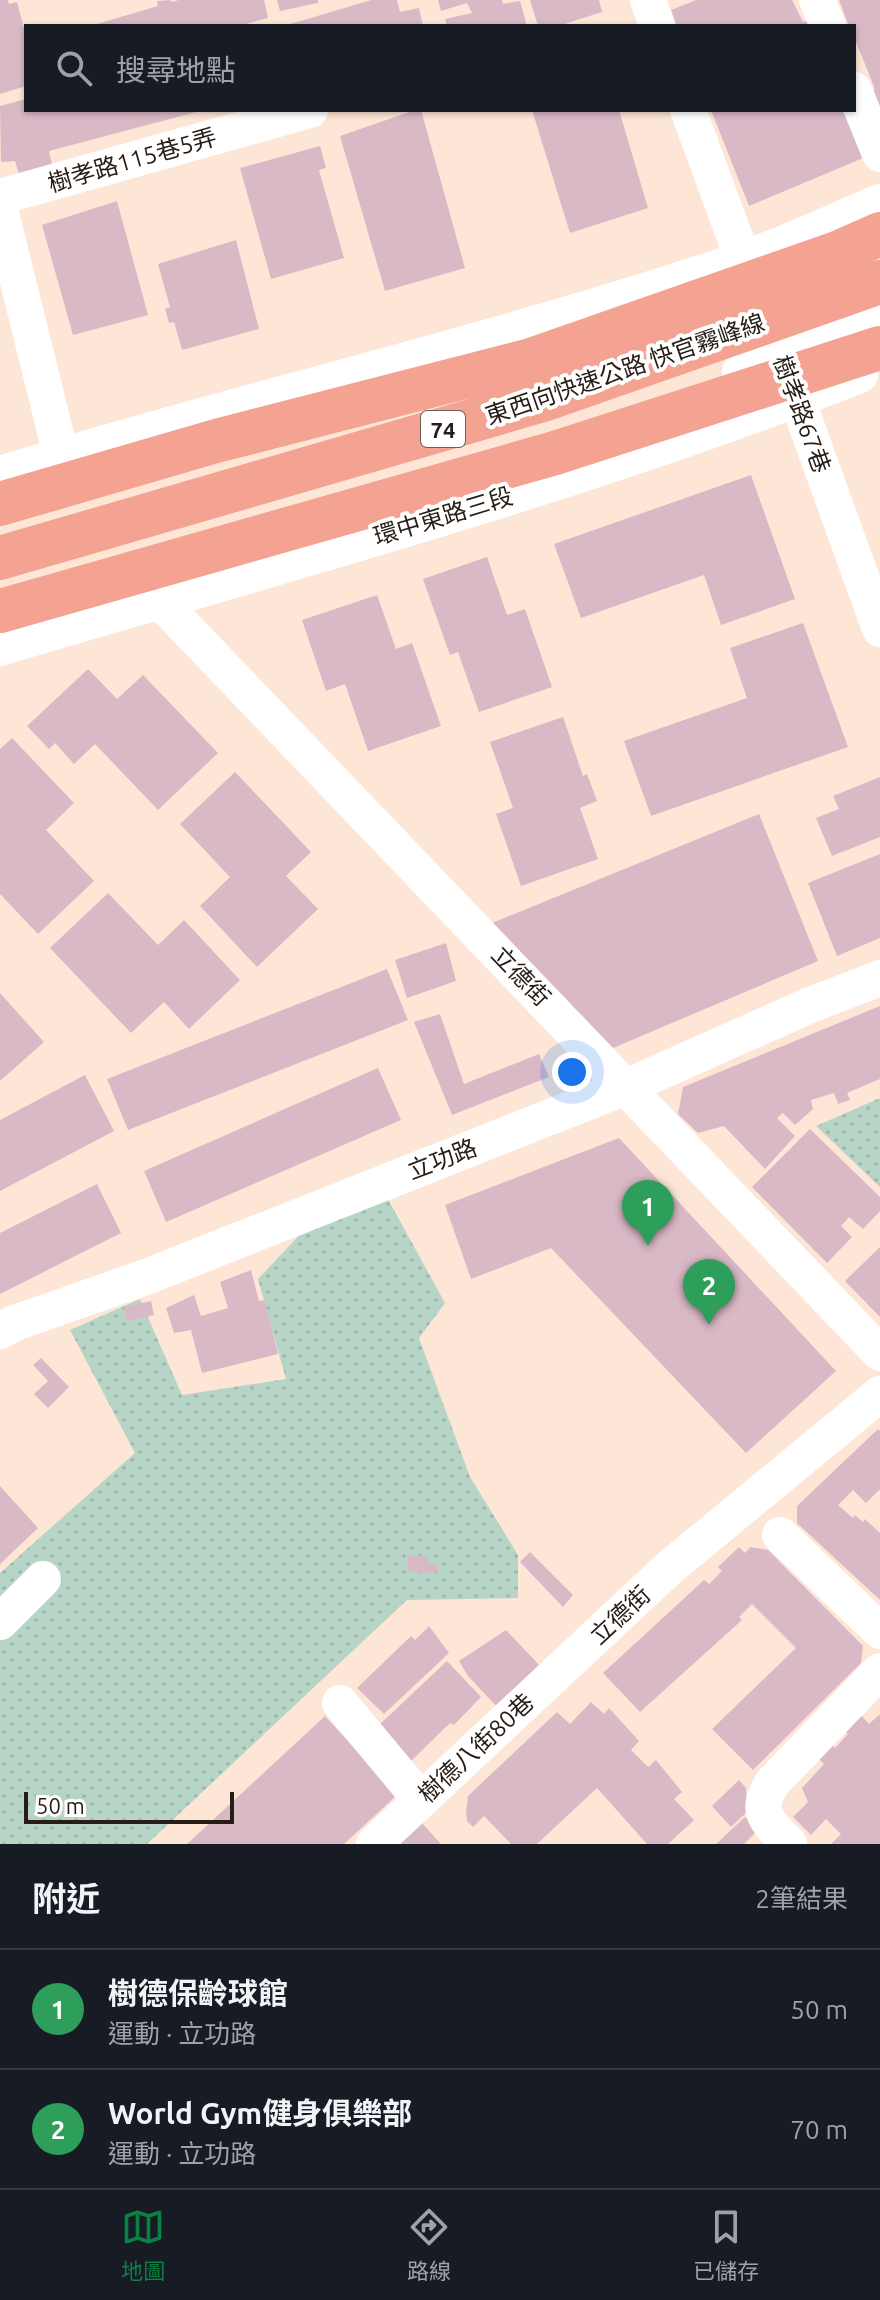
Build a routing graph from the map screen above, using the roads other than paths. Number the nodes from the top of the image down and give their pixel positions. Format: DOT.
graph roads {
  1 [pos="648,0"];
  2 [pos="817,0"];
  3 [pos="656,24"];
  4 [pos="827,24"];
  5 [pos="856,95"];
  6 [pos="303,112"];
  7 [pos="689,112"];
  8 [pos="880,154"];
  9 [pos="0,197"];
  10 [pos="880,202"];
  11 [pos="0,209"];
  12 [pos="880,234"];
  13 [pos="743,259"];
  14 [pos="880,282"];
  15 [pos="880,320"];
  16 [pos="880,348"];
  17 [pos="781,357"];
  18 [pos="880,366"];
  19 [pos="797,399"];
  20 [pos="61,455"];
  21 [pos="0,474"];
  22 [pos="0,504"];
  23 [pos="0,558"];
  24 [pos="0,597"];
  25 [pos="160,601"];
  26 [pos="0,611"];
  27 [pos="880,629"];
  28 [pos="0,648"];
  29 [pos="880,978"];
  30 [pos="626,1087"];
  31 [pos="0,1331"];
  32 [pos="880,1353"];
  33 [pos="880,1394"];
  34 [pos="780,1535"];
  35 [pos="43,1579"];
  36 [pos="0,1622"];
  37 [pos="880,1631"];
  38 [pos="580,1652"];
  39 [pos="880,1671"];
  40 [pos="340,1703"];
  41 [pos="420,1799"];
  42 [pos="374,1844"];
  43 [pos="789,1844"];
  1 -- 3 [label="street"];
  2 -- 4 [label="street"];
  5 -- 8 [label="street"];
  6 -- 9 [label="street, 樹孝路115巷5弄"];
  7 -- 13 [label="street, 樹孝路67巷"];
  10 -- 13 [label="street"];
  11 -- 20 [label="street"];
  12 -- 22 [label="highway, 東西向快速公路 快官霧峰線 / 74"];
  13 -- 17 [label="street, 樹孝路67巷"];
  13 -- 20 [label="street"];
  14 -- 23 [label="highway, 東西向快速公路 快官霧峰線 / 74"];
  15 -- 17 [label="street, 環中東路三段"];
  16 -- 26 [label="highway, 74"];
  17 -- 19 [label="street, 樹孝路67巷"];
  17 -- 24 [label="street, 環中東路三段"];
  18 -- 19 [label="street, 環中東路三段"];
  19 -- 25 [label="street, 環中東路三段"];
  19 -- 27 [label="street, 樹孝路67巷"];
  20 -- 21 [label="street"];
  25 -- 28 [label="street, 環中東路三段"];
  25 -- 30 [label="street, 立德街"];
  29 -- 30 [label="street, 立功路"];
  30 -- 31 [label="street, 立功路"];
  30 -- 32 [label="street, 立德街"];
  33 -- 38 [label="street, 立德街"];
  34 -- 37 [label="street"];
  35 -- 36 [label="street"];
  38 -- 41 [label="street, 樹德八街80巷"];
  39 -- 43 [label="street"];
  40 -- 41 [label="street"];
  41 -- 42 [label="street, 樹德八街80巷"];
}
